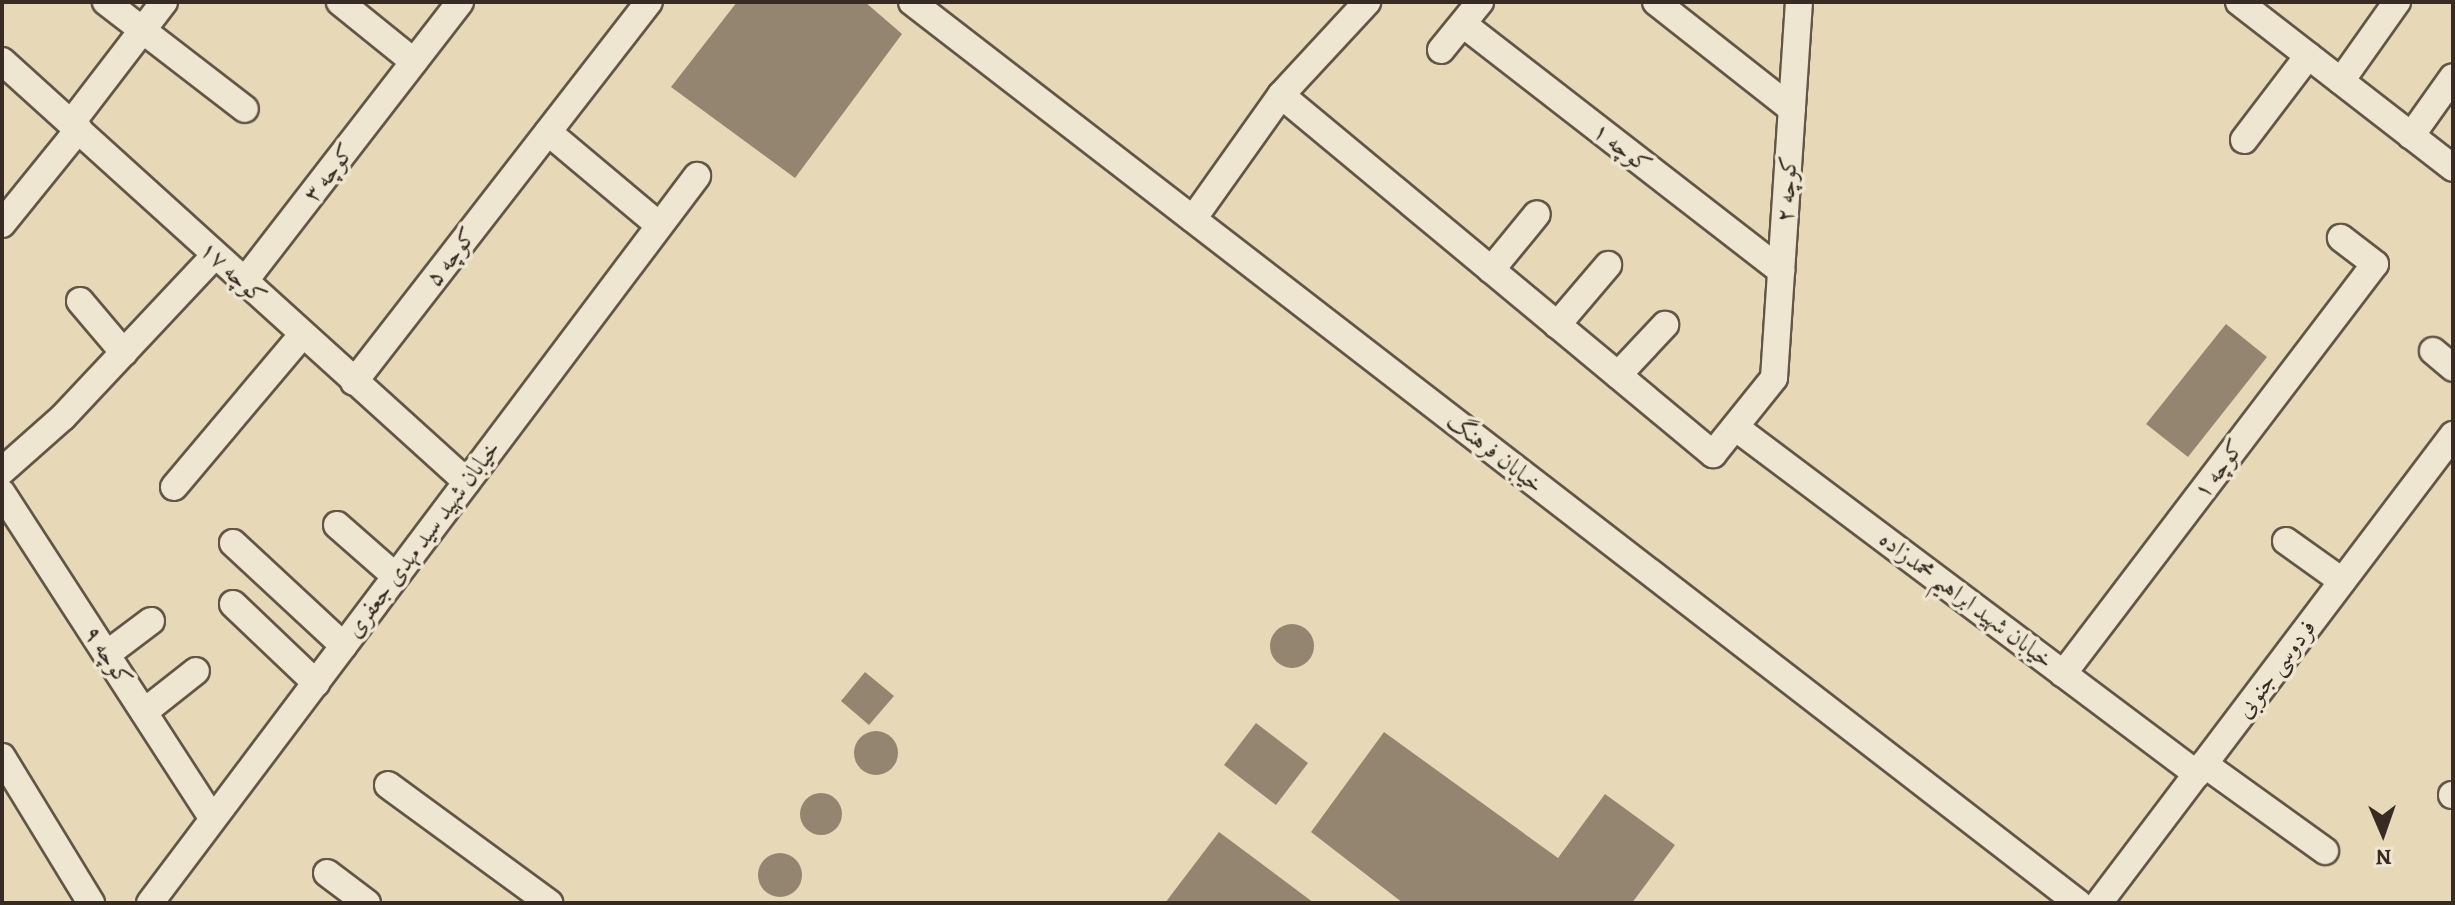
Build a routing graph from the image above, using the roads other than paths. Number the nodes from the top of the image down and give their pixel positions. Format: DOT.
graph roads {
  1 [pos="106,2"];
  2 [pos="164,2"];
  3 [pos="340,2"];
  4 [pos="460,2"];
  5 [pos="649,2"];
  6 [pos="912,2"];
  7 [pos="1367,2"];
  8 [pos="1480,2"];
  9 [pos="1656,2"];
  10 [pos="1799,2"];
  11 [pos="2397,2"];
  12 [pos="2256,7"];
  13 [pos="1463,24"];
  14 [pos="141,30"];
  15 [pos="1441,50"];
  16 [pos="2308,56"];
  17 [pos="2,61"];
  18 [pos="414,62"];
  19 [pos="2453,77"];
  20 [pos="2341,81"];
  21 [pos="1281,95"];
  22 [pos="245,109"];
  23 [pos="1792,109"];
  24 [pos="75,126"];
  25 [pos="548,132"];
  26 [pos="2411,136"];
  27 [pos="2244,140"];
  28 [pos="2450,159"];
  29 [pos="697,176"];
  30 [pos="1537,214"];
  31 [pos="3,219"];
  32 [pos="1193,219"];
  33 [pos="659,225"];
  34 [pos="2341,238"];
  35 [pos="214,256"];
  36 [pos="1608,265"];
  37 [pos="1491,270"];
  38 [pos="1781,271"];
  39 [pos="243,283"];
  40 [pos="80,301"];
  41 [pos="1557,325"];
  42 [pos="1665,325"];
  43 [pos="302,335"];
  44 [pos="124,353"];
  45 [pos="1618,375"];
  46 [pos="354,382"];
  47 [pos="1735,427"];
  48 [pos="2453,437"];
  49 [pos="2,471"];
  50 [pos="467,482"];
  51 [pos="174,487"];
  52 [pos="2,493"];
  53 [pos="337,525"];
  54 [pos="2286,541"];
  55 [pos="233,543"];
  56 [pos="395,576"];
  57 [pos="2342,581"];
  58 [pos="233,604"];
  59 [pos="151,621"];
  60 [pos="344,646"];
  61 [pos="107,654"];
  62 [pos="196,671"];
  63 [pos="2063,674"];
  64 [pos="316,683"];
  65 [pos="144,712"];
  66 [pos="2,757"];
  67 [pos="2200,769"];
  68 [pos="388,785"];
  69 [pos="213,819"];
  70 [pos="2325,851"];
  71 [pos="327,873"];
  72 [pos="91,903"];
  73 [pos="150,903"];
  74 [pos="367,903"];
  75 [pos="549,903"];
  76 [pos="2078,903"];
  77 [pos="2099,903"];
  1 -- 14 [label="street"];
  2 -- 14 [label="street"];
  3 -- 18 [label="street"];
  4 -- 18 [label="street"];
  5 -- 25 [label="street"];
  6 -- 32 [label="street, خیابان فرهنگ"];
  7 -- 21 [label="street"];
  8 -- 13 [label="street"];
  9 -- 23 [label="street"];
  10 -- 23 [label="street"];
  11 -- 20 [label="street"];
  12 -- 16 [label="street"];
  13 -- 15 [label="street"];
  13 -- 38 [label="street, کوچه ۱"];
  14 -- 22 [label="street"];
  14 -- 24 [label="street"];
  16 -- 20 [label="street"];
  16 -- 27 [label="street"];
  17 -- 24 [label="street, کوچه ۱۷"];
  18 -- 39 [label="street, کوچه ۳"];
  19 -- 26 [label="street"];
  20 -- 26 [label="street"];
  21 -- 32 [label="street"];
  21 -- 37 [label="street"];
  23 -- 38 [label="street, کوچه ۲"];
  24 -- 31 [label="street"];
  24 -- 35 [label="street, کوچه ۱۷"];
  25 -- 33 [label="street"];
  25 -- 46 [label="street, کوچه ۵"];
  26 -- 28 [label="street"];
  29 -- 33 [label="street, خیابان شهید سید مهدی جعفری"];
  30 -- 37 [label="street"];
  32 -- 76 [label="street, خیابان فرهنگ"];
  33 -- 50 [label="street, خیابان شهید سید مهدی جعفری"];
  34 -- 63 [label="street, کوچه ۱"];
  35 -- 39 [label="street, کوچه ۱۷"];
  35 -- 44 [label="street"];
  36 -- 41 [label="street"];
  37 -- 41 [label="street"];
  38 -- 47 [label="street, کوچه ۲"];
  39 -- 43 [label="street, کوچه ۱۷"];
  40 -- 44 [label="street"];
  41 -- 45 [label="street"];
  42 -- 45 [label="street"];
  43 -- 46 [label="street, کوچه ۱۷"];
  43 -- 51 [label="street"];
  44 -- 49 [label="street"];
  45 -- 47 [label="street"];
  46 -- 50 [label="street, کوچه ۱۷"];
  47 -- 63 [label="street, خیابان شهید ابراهیم محمدزاده"];
  48 -- 57 [label="street, فردوسی جنوبی"];
  50 -- 56 [label="street, خیابان شهید سید مهدی جعفری"];
  52 -- 61 [label="street, کوچه ۹"];
  53 -- 56 [label="street"];
  54 -- 57 [label="street"];
  55 -- 60 [label="street"];
  56 -- 60 [label="street, خیابان شهید سید مهدی جعفری"];
  57 -- 67 [label="street, فردوسی جنوبی"];
  58 -- 64 [label="street"];
  59 -- 61 [label="street"];
  60 -- 64 [label="street, خیابان شهید سید مهدی جعفری"];
  61 -- 65 [label="street, کوچه ۹"];
  62 -- 65 [label="street"];
  63 -- 67 [label="street, خیابان شهید ابراهیم محمدزاده"];
  64 -- 69 [label="street, خیابان شهید سید مهدی جعفری"];
  65 -- 69 [label="street, کوچه ۹"];
  66 -- 72 [label="street"];
  67 -- 70 [label="street, خیابان شهید ابراهیم محمدزاده"];
  67 -- 77 [label="street, فردوسی جنوبی"];
  68 -- 75 [label="street"];
  69 -- 73 [label="street, خیابان شهید سید مهدی جعفری"];
  71 -- 74 [label="street"];
}
